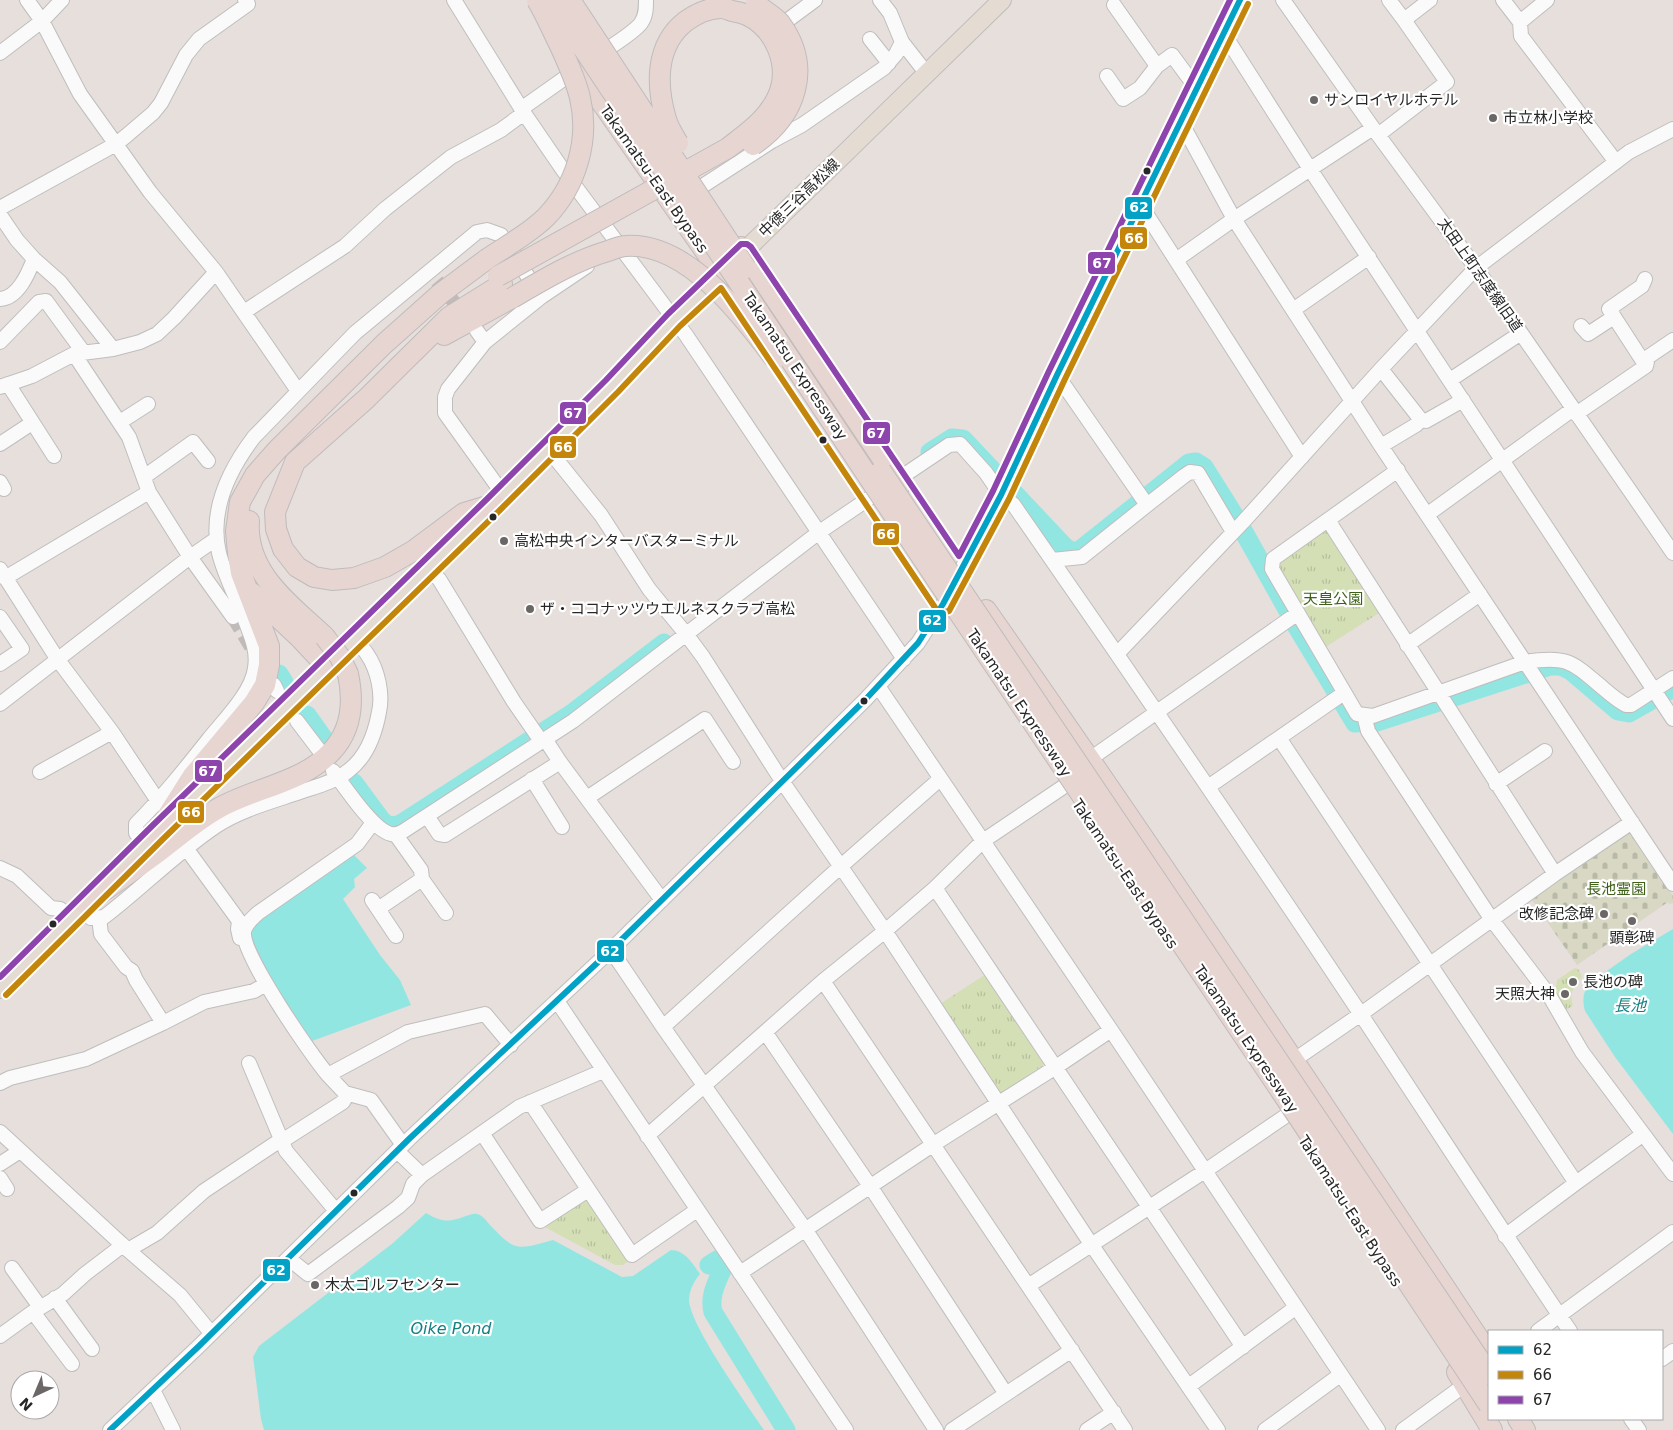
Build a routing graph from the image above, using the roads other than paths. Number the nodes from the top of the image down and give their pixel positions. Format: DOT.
graph roads {
  1 [pos="27,0"];
  2 [pos="62,0"];
  3 [pos="245,0"];
  4 [pos="454,0"];
  5 [pos="533,0"];
  6 [pos="537,0"];
  7 [pos="551,0"];
  8 [pos="570,0"];
  9 [pos="577,0"];
  10 [pos="646,0"];
  11 [pos="745,0"];
  12 [pos="766,0"];
  13 [pos="815,0"];
  14 [pos="880,0"];
  15 [pos="1002,0"];
  16 [pos="1240,0"];
  17 [pos="1283,0"];
  18 [pos="1389,0"];
  19 [pos="1430,0"];
  20 [pos="1503,0"];
  21 [pos="1547,0"];
  22 [pos="1114,5"];
  23 [pos="788,20"];
  24 [pos="1404,20"];
  25 [pos="42,21"];
  26 [pos="1520,22"];
  27 [pos="1224,34"];
  28 [pos="870,39"];
  29 [pos="902,42"];
  30 [pos="608,48"];
  31 [pos="0,52"];
  32 [pos="888,63"];
  33 [pos="1157,66"];
  34 [pos="578,69"];
  35 [pos="927,74"];
  36 [pos="1107,76"];
  37 [pos="1197,89"];
  38 [pos="522,111"];
  39 [pos="1181,122"];
  40 [pos="1673,129"];
  41 [pos="1376,131"];
  42 [pos="772,141"];
  43 [pos="116,144"];
  44 [pos="1616,162"];
  45 [pos="681,168"];
  46 [pos="1310,169"];
  47 [pos="700,187"];
  48 [pos="1140,204"];
  49 [pos="0,208"];
  50 [pos="0,216"];
  51 [pos="1234,219"];
  52 [pos="618,244"];
  53 [pos="744,252"];
  54 [pos="1369,258"];
  55 [pos="34,259"];
  56 [pos="1176,260"];
  57 [pos="1476,268"];
  58 [pos="216,272"];
  59 [pos="722,274"];
  60 [pos="1645,279"];
  61 [pos="504,286"];
  62 [pos="541,297"];
  63 [pos="0,299"];
  64 [pos="1293,310"];
  65 [pos="244,312"];
  66 [pos="1614,317"];
  67 [pos="674,320"];
  68 [pos="1582,326"];
  69 [pos="404,327"];
  70 [pos="1417,330"];
  71 [pos="1520,333"];
  72 [pos="1673,340"];
  73 [pos="0,342"];
  74 [pos="113,349"];
  75 [pos="79,353"];
  76 [pos="1646,366"];
  77 [pos="1381,369"];
  78 [pos="1057,375"];
  79 [pos="1450,380"];
  80 [pos="4,385"];
  81 [pos="298,391"];
  82 [pos="1353,400"];
  83 [pos="1464,400"];
  84 [pos="148,404"];
  85 [pos="1575,411"];
  86 [pos="1421,420"];
  87 [pos="32,422"];
  88 [pos="120,422"];
  89 [pos="0,444"];
  90 [pos="1382,446"];
  91 [pos="548,449"];
  92 [pos="54,456"];
  93 [pos="1302,457"];
  94 [pos="1502,460"];
  95 [pos="208,461"];
  96 [pos="295,462"];
  97 [pos="1398,470"];
  98 [pos="144,477"];
  99 [pos="897,480"];
  100 [pos="1004,488"];
  101 [pos="149,492"];
  102 [pos="871,496"];
  103 [pos="499,499"];
  104 [pos="1144,502"];
  105 [pos="1428,514"];
  106 [pos="1328,520"];
  107 [pos="1237,527"];
  108 [pos="816,530"];
  109 [pos="905,533"];
  110 [pos="216,539"];
  111 [pos="1673,553"];
  112 [pos="190,557"];
  113 [pos="1052,560"];
  114 [pos="426,570"];
  115 [pos="3,573"];
  116 [pos="960,573"];
  117 [pos="246,589"];
  118 [pos="1480,594"];
  119 [pos="943,604"];
  120 [pos="1293,615"];
  121 [pos="0,617"];
  122 [pos="234,617"];
  123 [pos="683,631"];
  124 [pos="354,640"];
  125 [pos="1406,645"];
  126 [pos="1117,654"];
  127 [pos="55,655"];
  128 [pos="904,659"];
  129 [pos="0,664"];
  130 [pos="327,667"];
  131 [pos="1529,668"];
  132 [pos="1673,678"];
  133 [pos="878,686"];
  134 [pos="1657,695"];
  135 [pos="1340,696"];
  136 [pos="1441,699"];
  137 [pos="0,704"];
  138 [pos="1157,712"];
  139 [pos="1673,720"];
  140 [pos="297,721"];
  141 [pos="1366,722"];
  142 [pos="112,732"];
  143 [pos="540,738"];
  144 [pos="1279,738"];
  145 [pos="319,750"];
  146 [pos="1544,751"];
  147 [pos="1090,759"];
  148 [pos="560,762"];
  149 [pos="733,762"];
  150 [pos="40,772"];
  151 [pos="335,774"];
  152 [pos="532,779"];
  153 [pos="940,779"];
  154 [pos="782,781"];
  155 [pos="1496,784"];
  156 [pos="1066,785"];
  157 [pos="1208,787"];
  158 [pos="587,798"];
  159 [pos="159,803"];
  160 [pos="427,816"];
  161 [pos="1632,822"];
  162 [pos="374,824"];
  163 [pos="562,827"];
  164 [pos="396,834"];
  165 [pos="151,839"];
  166 [pos="983,841"];
  167 [pos="185,846"];
  168 [pos="840,867"];
  169 [pos="0,868"];
  170 [pos="1555,874"];
  171 [pos="422,878"];
  172 [pos="1673,884"];
  173 [pos="935,888"];
  174 [pos="662,900"];
  175 [pos="78,911"];
  176 [pos="446,913"];
  177 [pos="99,918"];
  178 [pos="1492,920"];
  179 [pos="885,931"];
  180 [pos="396,936"];
  181 [pos="611,950"];
  182 [pos="1430,964"];
  183 [pos="258,968"];
  184 [pos="823,981"];
  185 [pos="266,984"];
  186 [pos="0,989"];
  187 [pos="557,1001"];
  188 [pos="1361,1014"];
  189 [pos="163,1023"];
  190 [pos="663,1028"];
  191 [pos="1111,1030"];
  192 [pos="765,1032"];
  193 [pos="510,1045"];
  194 [pos="1294,1060"];
  195 [pos="249,1063"];
  196 [pos="1056,1067"];
  197 [pos="603,1071"];
  198 [pos="328,1075"];
  199 [pos="1264,1080"];
  200 [pos="0,1083"];
  201 [pos="705,1085"];
  202 [pos="345,1093"];
  203 [pos="530,1102"];
  204 [pos="998,1103"];
  205 [pos="1287,1115"];
  206 [pos="0,1132"];
  207 [pos="482,1133"];
  208 [pos="1642,1135"];
  209 [pos="648,1136"];
  210 [pos="282,1141"];
  211 [pos="934,1144"];
  212 [pos="400,1148"];
  213 [pos="20,1150"];
  214 [pos="0,1164"];
  215 [pos="1205,1171"];
  216 [pos="1673,1174"];
  217 [pos="422,1175"];
  218 [pos="1576,1183"];
  219 [pos="870,1186"];
  220 [pos="588,1190"];
  221 [pos="1150,1207"];
  222 [pos="697,1210"];
  223 [pos="336,1211"];
  224 [pos="805,1229"];
  225 [pos="1673,1232"];
  226 [pos="1505,1236"];
  227 [pos="1091,1244"];
  228 [pos="126,1248"];
  229 [pos="288,1258"];
  230 [pos="12,1268"];
  231 [pos="740,1273"];
  232 [pos="1028,1286"];
  233 [pos="55,1298"];
  234 [pos="1296,1308"];
  235 [pos="36,1310"];
  236 [pos="1559,1315"];
  237 [pos="1539,1330"];
  238 [pos="1569,1330"];
  239 [pos="212,1333"];
  240 [pos="0,1336"];
  241 [pos="1243,1347"];
  242 [pos="92,1349"];
  243 [pos="1072,1350"];
  244 [pos="1488,1352"];
  245 [pos="72,1364"];
  246 [pos="1488,1368"];
  247 [pos="1488,1373"];
  248 [pos="1340,1376"];
  249 [pos="1465,1385"];
  250 [pos="1189,1386"];
  251 [pos="153,1390"];
  252 [pos="1006,1394"];
  253 [pos="1488,1403"];
  254 [pos="1114,1412"];
  255 [pos="960,1428"];
  256 [pos="110,1430"];
  257 [pos="173,1430"];
  258 [pos="846,1430"];
  259 [pos="936,1430"];
  260 [pos="1087,1430"];
  261 [pos="1125,1430"];
  262 [pos="1218,1430"];
  263 [pos="1265,1430"];
  264 [pos="1378,1430"];
  265 [pos="1402,1430"];
  266 [pos="1492,1430"];
  1 -- 25 [label="street"];
  2 -- 25 [label="street"];
  3 -- 43 [label="street"];
  4 -- 38 [label="street"];
  5 -- 34 [label="highway, Takamatsu-East Bypass"];
  6 -- 69 [label="highway, bridge"];
  7 -- 109 [label="highway, Takamatsu Expressway, bridge"];
  8 -- 45 [label="highway, Takamatsu Expressway, bridge"];
  9 -- 30 [label="highway"];
  10 -- 30 [label="street"];
  11 -- 61 [label="highway, bridge"];
  12 -- 23 [label="street"];
  13 -- 23 [label="street"];
  14 -- 29 [label="street"];
  15 -- 35 [label="main road, 中徳三谷高松線"];
  16 -- 27 [label="street"];
  17 -- 41 [label="street, 太田上町志度線旧道"];
  18 -- 24 [label="street"];
  19 -- 24 [label="street"];
  20 -- 26 [label="street"];
  21 -- 26 [label="street"];
  22 -- 33 [label="street"];
  23 -- 42 [label="street"];
  24 -- 41 [label="street"];
  25 -- 31 [label="street"];
  25 -- 43 [label="street"];
  26 -- 44 [label="street"];
  27 -- 37 [label="street"];
  27 -- 46 [label="street"];
  28 -- 32 [label="street"];
  29 -- 32 [label="street"];
  29 -- 35 [label="street"];
  30 -- 34 [label="street"];
  30 -- 47 [label="highway"];
  32 -- 42 [label="street"];
  33 -- 36 [label="street"];
  33 -- 37 [label="street"];
  34 -- 38 [label="street"];
  34 -- 59 [label="highway, Takamatsu-East Bypass"];
  35 -- 53 [label="main road, 中徳三谷高松線"];
  37 -- 39 [label="street"];
  38 -- 52 [label="street"];
  38 -- 65 [label="street"];
  39 -- 48 [label="street"];
  39 -- 51 [label="street"];
  40 -- 44 [label="street"];
  41 -- 46 [label="street"];
  41 -- 57 [label="street, 太田上町志度線旧道"];
  42 -- 47 [label="street"];
  43 -- 49 [label="street"];
  43 -- 58 [label="street"];
  44 -- 57 [label="street"];
  45 -- 61 [label="highway, bridge"];
  45 -- 247 [label="highway, Takamatsu Expressway, bridge"];
  46 -- 51 [label="street"];
  46 -- 54 [label="street"];
  47 -- 53 [label="highway"];
  48 -- 56 [label="street"];
  48 -- 78 [label="street"];
  50 -- 55 [label="street"];
  51 -- 56 [label="street"];
  51 -- 64 [label="street"];
  52 -- 62 [label="street"];
  52 -- 67 [label="street"];
  53 -- 59 [label="main road, 中徳三谷高松線"];
  53 -- 99 [label="highway"];
  54 -- 64 [label="street"];
  54 -- 70 [label="street"];
  55 -- 63 [label="street"];
  55 -- 74 [label="street"];
  56 -- 93 [label="street"];
  57 -- 70 [label="street"];
  57 -- 71 [label="street, 太田上町志度線旧道"];
  58 -- 65 [label="street"];
  58 -- 74 [label="street"];
  59 -- 67 [label="main road, 中徳三谷高松線"];
  59 -- 102 [label="highway, Takamatsu-East Bypass"];
  60 -- 66 [label="street"];
  61 -- 69 [label="highway"];
  61 -- 96 [label="highway"];
  61 -- 109 [label="highway, bridge"];
  62 -- 81 [label="street"];
  62 -- 103 [label="street"];
  64 -- 82 [label="street"];
  65 -- 81 [label="street"];
  66 -- 68 [label="street"];
  66 -- 76 [label="street"];
  67 -- 91 [label="main road, 中徳三谷高松線"];
  67 -- 108 [label="street"];
  69 -- 117 [label="highway"];
  70 -- 77 [label="street"];
  70 -- 79 [label="street"];
  71 -- 79 [label="street"];
  71 -- 85 [label="street, 太田上町志度線旧道"];
  72 -- 76 [label="street"];
  73 -- 75 [label="street"];
  74 -- 75 [label="street"];
  75 -- 80 [label="street"];
  75 -- 88 [label="street"];
  76 -- 85 [label="street"];
  77 -- 82 [label="street"];
  77 -- 86 [label="street"];
  78 -- 100 [label="street"];
  78 -- 104 [label="street"];
  79 -- 83 [label="street"];
  80 -- 87 [label="street"];
  81 -- 110 [label="street"];
  82 -- 90 [label="street"];
  82 -- 93 [label="street"];
  83 -- 86 [label="street"];
  83 -- 94 [label="street"];
  84 -- 88 [label="street"];
  85 -- 94 [label="street"];
  85 -- 111 [label="street, 太田上町志度線旧道"];
  86 -- 90 [label="street"];
  87 -- 89 [label="street"];
  87 -- 92 [label="street"];
  88 -- 98 [label="street"];
  90 -- 97 [label="street"];
  91 -- 103 [label="main road, 中徳三谷高松線"];
  91 -- 123 [label="street"];
  93 -- 107 [label="street"];
  94 -- 105 [label="street"];
  94 -- 134 [label="street"];
  95 -- 98 [label="street"];
  96 -- 103 [label="highway"];
  96 -- 175 [label="highway, bridge"];
  97 -- 105 [label="street"];
  97 -- 106 [label="street"];
  98 -- 101 [label="street"];
  99 -- 100 [label="street"];
  99 -- 116 [label="highway"];
  100 -- 113 [label="street"];
  100 -- 116 [label="street"];
  101 -- 112 [label="street"];
  101 -- 115 [label="street"];
  102 -- 108 [label="street"];
  102 -- 119 [label="highway, Takamatsu-East Bypass"];
  103 -- 114 [label="main road, 中徳三谷高松線"];
  104 -- 107 [label="street"];
  104 -- 113 [label="street"];
  105 -- 118 [label="street"];
  106 -- 120 [label="street"];
  106 -- 125 [label="street"];
  107 -- 126 [label="street"];
  108 -- 123 [label="street"];
  108 -- 128 [label="street"];
  109 -- 253 [label="highway, Takamatsu Expressway, bridge"];
  110 -- 112 [label="street"];
  110 -- 159 [label="street"];
  112 -- 122 [label="street"];
  112 -- 127 [label="street"];
  113 -- 126 [label="street"];
  114 -- 124 [label="main road, 中徳三谷高松線"];
  114 -- 143 [label="street"];
  115 -- 127 [label="street"];
  116 -- 119 [label="street"];
  116 -- 147 [label="highway"];
  117 -- 130 [label="highway"];
  117 -- 165 [label="highway"];
  118 -- 125 [label="street"];
  118 -- 131 [label="street"];
  119 -- 128 [label="street"];
  119 -- 156 [label="highway, Takamatsu-East Bypass"];
  120 -- 135 [label="street"];
  120 -- 138 [label="street"];
  121 -- 129 [label="street"];
  123 -- 143 [label="street"];
  123 -- 154 [label="street"];
  124 -- 130 [label="main road, 中徳三谷高松線"];
  124 -- 151 [label="street"];
  125 -- 136 [label="street"];
  126 -- 138 [label="street"];
  127 -- 137 [label="street"];
  127 -- 142 [label="street"];
  128 -- 133 [label="street"];
  130 -- 165 [label="main road, 中徳三谷高松線"];
  131 -- 134 [label="street"];
  131 -- 136 [label="street"];
  131 -- 161 [label="street"];
  132 -- 134 [label="street"];
  133 -- 153 [label="street"];
  133 -- 154 [label="street"];
  134 -- 139 [label="street"];
  135 -- 141 [label="street"];
  135 -- 144 [label="street"];
  136 -- 141 [label="street"];
  136 -- 155 [label="street"];
  138 -- 147 [label="street"];
  138 -- 157 [label="street"];
  140 -- 145 [label="street"];
  141 -- 178 [label="street"];
  142 -- 150 [label="street"];
  142 -- 159 [label="street"];
  143 -- 148 [label="street"];
  143 -- 160 [label="street"];
  144 -- 157 [label="street"];
  144 -- 182 [label="street"];
  146 -- 155 [label="street"];
  147 -- 194 [label="highway"];
  148 -- 152 [label="street"];
  148 -- 158 [label="street"];
  149 -- 158 [label="street"];
  151 -- 162 [label="street"];
  151 -- 167 [label="street"];
  152 -- 160 [label="street"];
  152 -- 163 [label="street"];
  153 -- 166 [label="street"];
  153 -- 168 [label="street"];
  154 -- 168 [label="street"];
  154 -- 174 [label="street"];
  155 -- 170 [label="street"];
  156 -- 166 [label="street"];
  156 -- 199 [label="highway, Takamatsu-East Bypass"];
  157 -- 188 [label="street"];
  158 -- 174 [label="street"];
  159 -- 165 [label="street"];
  160 -- 164 [label="street"];
  161 -- 170 [label="street"];
  161 -- 172 [label="street"];
  162 -- 164 [label="street"];
  162 -- 183 [label="street"];
  164 -- 171 [label="street"];
  165 -- 175 [label="main road, 中徳三谷高松線"];
  166 -- 173 [label="street"];
  166 -- 191 [label="street"];
  167 -- 177 [label="street"];
  167 -- 183 [label="street"];
  168 -- 179 [label="street"];
  168 -- 190 [label="street"];
  169 -- 175 [label="street"];
  170 -- 178 [label="street"];
  171 -- 176 [label="street"];
  171 -- 180 [label="street"];
  173 -- 179 [label="street"];
  173 -- 196 [label="street"];
  174 -- 181 [label="street"];
  175 -- 177 [label="street"];
  175 -- 186 [label="main road, 中徳三谷高松線"];
  177 -- 189 [label="street"];
  178 -- 182 [label="street"];
  178 -- 208 [label="street"];
  179 -- 184 [label="street"];
  179 -- 204 [label="street"];
  181 -- 187 [label="street"];
  181 -- 190 [label="street"];
  182 -- 188 [label="street"];
  182 -- 218 [label="street"];
  183 -- 185 [label="street"];
  184 -- 192 [label="street"];
  184 -- 211 [label="street"];
  185 -- 189 [label="street"];
  185 -- 198 [label="street"];
  187 -- 193 [label="street"];
  187 -- 197 [label="street"];
  188 -- 194 [label="street"];
  188 -- 226 [label="street"];
  189 -- 200 [label="street"];
  190 -- 201 [label="street"];
  191 -- 196 [label="street"];
  191 -- 215 [label="street"];
  192 -- 201 [label="street"];
  192 -- 219 [label="street"];
  193 -- 198 [label="street"];
  193 -- 212 [label="street"];
  194 -- 199 [label="street"];
  194 -- 244 [label="highway"];
  195 -- 210 [label="street"];
  196 -- 204 [label="street"];
  196 -- 221 [label="street"];
  197 -- 203 [label="street"];
  197 -- 209 [label="street"];
  198 -- 202 [label="street"];
  199 -- 205 [label="highway, Takamatsu-East Bypass"];
  201 -- 209 [label="street"];
  201 -- 224 [label="street"];
  202 -- 210 [label="street"];
  202 -- 212 [label="street"];
  203 -- 207 [label="street"];
  203 -- 220 [label="street"];
  204 -- 211 [label="street"];
  204 -- 227 [label="street"];
  205 -- 215 [label="street"];
  205 -- 249 [label="highway, Takamatsu-East Bypass"];
  206 -- 213 [label="street"];
  207 -- 217 [label="street"];
  207 -- 220 [label="street"];
  208 -- 216 [label="street"];
  208 -- 218 [label="street"];
  209 -- 222 [label="street"];
  210 -- 223 [label="street"];
  210 -- 228 [label="street"];
  211 -- 219 [label="street"];
  211 -- 232 [label="street"];
  212 -- 217 [label="street"];
  212 -- 223 [label="street"];
  213 -- 214 [label="street"];
  213 -- 228 [label="street"];
  215 -- 221 [label="street"];
  215 -- 234 [label="street"];
  217 -- 229 [label="street"];
  218 -- 226 [label="street"];
  219 -- 224 [label="street"];
  219 -- 252 [label="street"];
  220 -- 222 [label="street"];
  221 -- 227 [label="street"];
  221 -- 241 [label="street"];
  222 -- 231 [label="street"];
  223 -- 229 [label="street"];
  224 -- 231 [label="street"];
  224 -- 259 [label="street"];
  225 -- 236 [label="street"];
  226 -- 236 [label="street"];
  227 -- 232 [label="street"];
  227 -- 250 [label="street"];
  228 -- 233 [label="street"];
  228 -- 239 [label="street"];
  229 -- 239 [label="street"];
  230 -- 235 [label="street"];
  231 -- 258 [label="street"];
  232 -- 243 [label="street"];
  233 -- 235 [label="street"];
  233 -- 242 [label="street"];
  234 -- 241 [label="street"];
  234 -- 248 [label="street"];
  235 -- 240 [label="street"];
  235 -- 245 [label="street"];
  236 -- 237 [label="street"];
  236 -- 238 [label="street"];
  239 -- 251 [label="street"];
  241 -- 250 [label="street"];
  243 -- 252 [label="street"];
  243 -- 254 [label="street"];
  246 -- 249 [label="street"];
  248 -- 263 [label="street"];
  248 -- 264 [label="street"];
  249 -- 265 [label="street"];
  249 -- 266 [label="highway, Takamatsu-East Bypass"];
  250 -- 262 [label="street"];
  251 -- 256 [label="street"];
  251 -- 257 [label="street"];
  252 -- 255 [label="street"];
  254 -- 260 [label="street"];
  254 -- 261 [label="street"];
}
